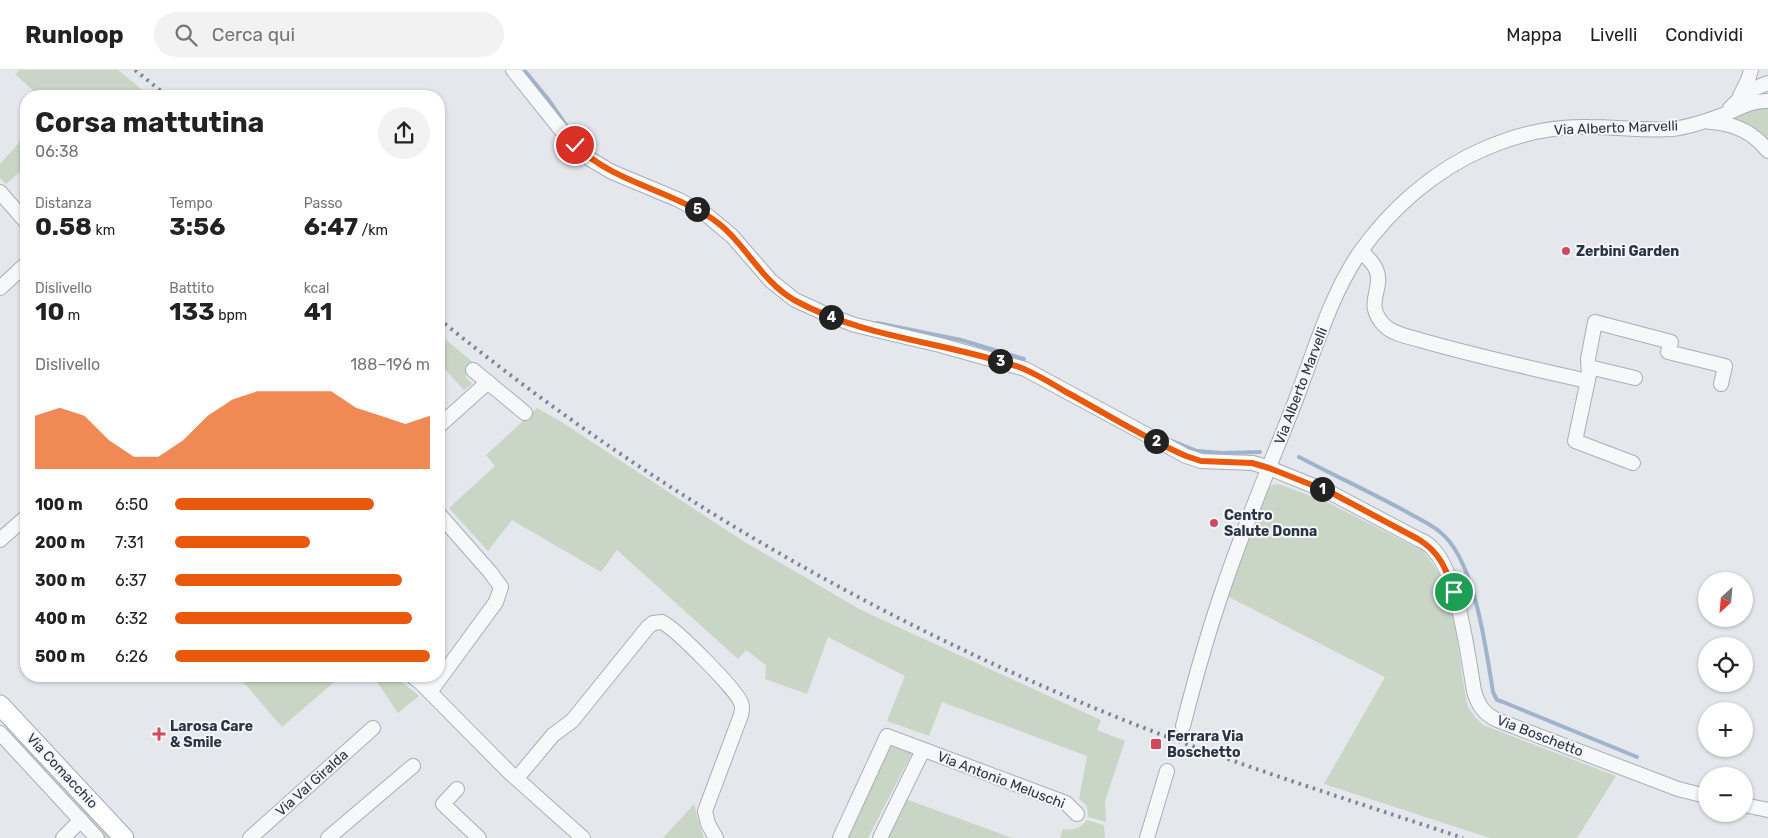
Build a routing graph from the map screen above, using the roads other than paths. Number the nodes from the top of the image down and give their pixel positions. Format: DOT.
graph roads {
  1 [pos="513,70"];
  2 [pos="1751,70"];
  3 [pos="1768,83"];
  4 [pos="1738,99"];
  5 [pos="1768,101"];
  6 [pos="1723,115"];
  7 [pos="1702,122"];
  8 [pos="1768,151"];
  9 [pos="0,192"];
  10 [pos="20,215"];
  11 [pos="1361,251"];
  12 [pos="20,270"];
  13 [pos="0,288"];
  14 [pos="473,370"];
  15 [pos="1588,374"];
  16 [pos="1636,378"];
  17 [pos="488,382"];
  18 [pos="1721,384"];
  19 [pos="526,413"];
  20 [pos="445,421"];
  21 [pos="1633,463"];
  22 [pos="1269,468"];
  23 [pos="445,521"];
  24 [pos="20,522"];
  25 [pos="0,540"];
  26 [pos="445,671"];
  27 [pos="419,682"];
  28 [pos="437,682"];
  29 [pos="430,692"];
  30 [pos="0,705"];
  31 [pos="16,721"];
  32 [pos="1183,726"];
  33 [pos="373,728"];
  34 [pos="0,734"];
  35 [pos="923,750"];
  36 [pos="413,766"];
  37 [pos="1167,771"];
  38 [pos="517,778"];
  39 [pos="457,789"];
  40 [pos="1698,794"];
  41 [pos="1753,807"];
  42 [pos="1768,810"];
  43 [pos="1077,814"];
  44 [pos="81,820"];
  45 [pos="63,838"];
  46 [pos="97,838"];
  47 [pos="124,838"];
  48 [pos="250,838"];
  49 [pos="328,838"];
  50 [pos="479,838"];
  51 [pos="583,838"];
  52 [pos="716,838"];
  53 [pos="840,838"];
  54 [pos="880,838"];
  55 [pos="1147,838"];
  1 -- 22 [label="street, Via Boschetto"];
  2 -- 4 [label="street, Via Alberto Marvelli"];
  3 -- 4 [label="street, Via Alberto Marvelli"];
  4 -- 6 [label="street, Via Alberto Marvelli"];
  5 -- 6 [label="street, Via Alberto Marvelli"];
  6 -- 7 [label="street, Via Alberto Marvelli"];
  7 -- 8 [label="street, Via Alberto Marvelli"];
  7 -- 11 [label="street, Via Alberto Marvelli"];
  9 -- 10 [label="street"];
  11 -- 15 [label="street"];
  11 -- 22 [label="street, Via Alberto Marvelli"];
  12 -- 13 [label="street"];
  14 -- 17 [label="street"];
  15 -- 16 [label="street"];
  15 -- 18 [label="street"];
  15 -- 21 [label="street"];
  17 -- 19 [label="street"];
  17 -- 20 [label="street"];
  22 -- 32 [label="street"];
  22 -- 40 [label="street, Via Boschetto"];
  23 -- 26 [label="street"];
  24 -- 25 [label="street"];
  27 -- 29 [label="street"];
  28 -- 29 [label="street"];
  29 -- 38 [label="street"];
  30 -- 31 [label="main road, Via Comacchio"];
  31 -- 34 [label="street"];
  31 -- 47 [label="main road, Via Comacchio"];
  33 -- 48 [label="street, Via Val Giralda"];
  34 -- 44 [label="street, Via Comacchio"];
  35 -- 43 [label="street, Via Antonio Meluschi"];
  35 -- 53 [label="street, Via Antonio Meluschi"];
  35 -- 54 [label="street"];
  36 -- 49 [label="street"];
  37 -- 55 [label="street"];
  38 -- 51 [label="street"];
  38 -- 52 [label="street"];
  39 -- 50 [label="street"];
  41 -- 42 [label="street"];
  44 -- 45 [label="street"];
  44 -- 46 [label="street, Via Comacchio"];
}
